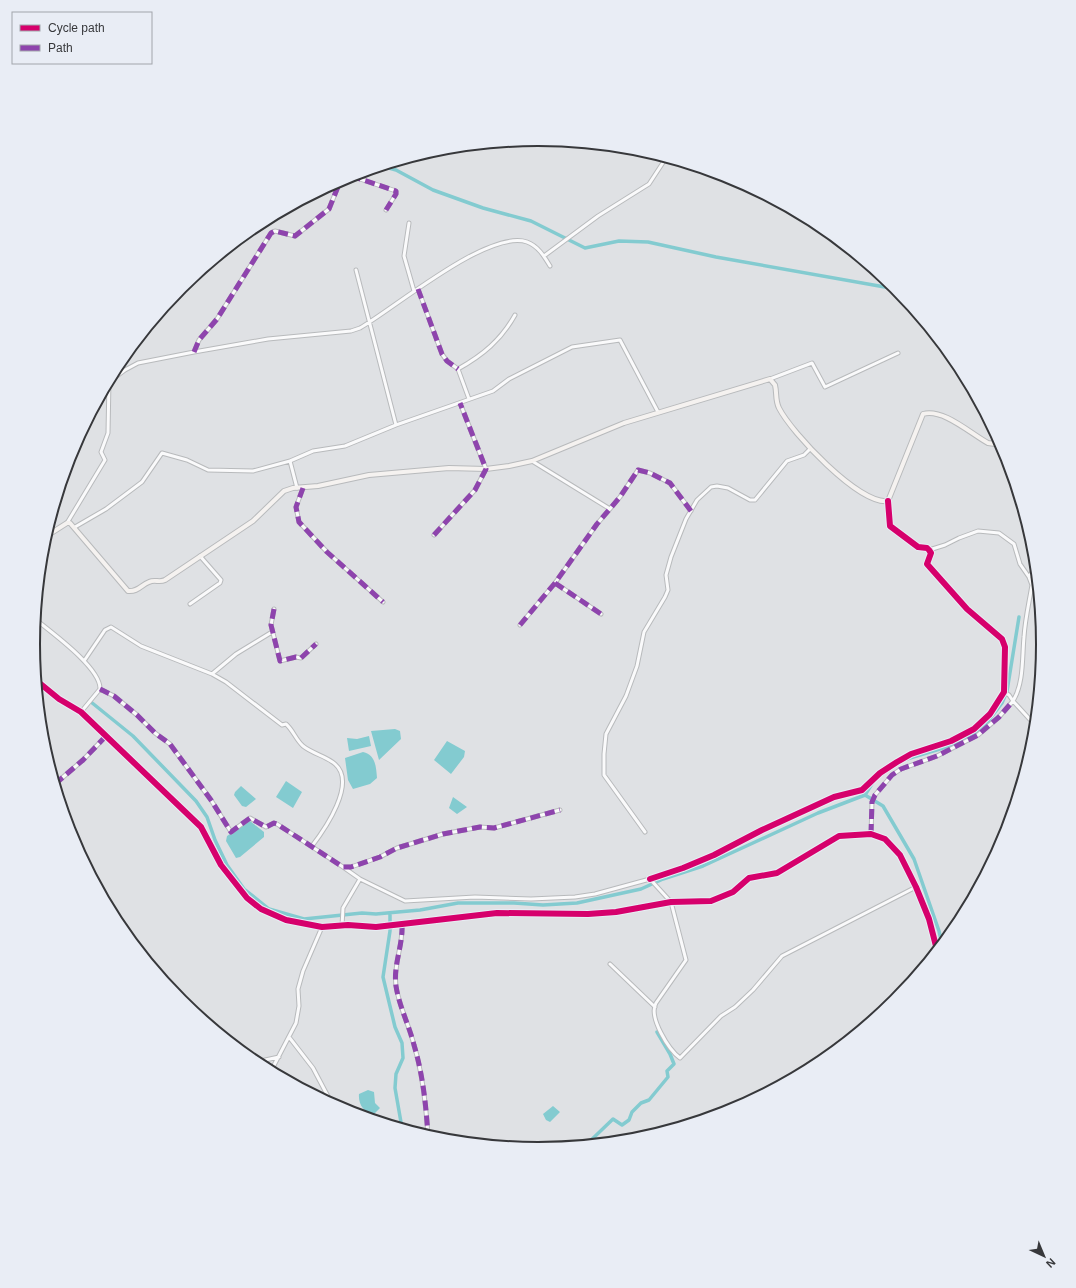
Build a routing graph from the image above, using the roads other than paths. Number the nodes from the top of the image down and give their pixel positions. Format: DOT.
graph roads {
  1 [pos="663,162"];
  2 [pos="360,179"];
  3 [pos="337,188"];
  4 [pos="386,210"];
  5 [pos="409,223"];
  6 [pos="544,256"];
  7 [pos="550,266"];
  8 [pos="356,270"];
  9 [pos="418,289"];
  10 [pos="414,291"];
  11 [pos="515,315"];
  12 [pos="368,323"];
  13 [pos="194,352"];
  14 [pos="898,353"];
  15 [pos="458,369"];
  16 [pos="120,374"];
  17 [pos="770,379"];
  18 [pos="109,392"];
  19 [pos="469,399"];
  20 [pos="460,403"];
  21 [pos="658,412"];
  22 [pos="396,425"];
  23 [pos="994,444"];
  24 [pos="810,449"];
  25 [pos="290,461"];
  26 [pos="532,461"];
  27 [pos="486,469"];
  28 [pos="298,488"];
  29 [pos="303,488"];
  30 [pos="888,501"];
  31 [pos="610,509"];
  32 [pos="691,511"];
  33 [pos="67,523"];
  34 [pos="75,527"];
  35 [pos="53,532"];
  36 [pos="434,535"];
  37 [pos="930,550"];
  38 [pos="200,556"];
  39 [pos="1031,574"];
  40 [pos="1029,577"];
  41 [pos="555,583"];
  42 [pos="383,602"];
  43 [pos="190,604"];
  44 [pos="274,609"];
  45 [pos="601,614"];
  46 [pos="41,624"];
  47 [pos="520,625"];
  48 [pos="272,632"];
  49 [pos="316,644"];
  50 [pos="84,661"];
  51 [pos="212,674"];
  52 [pos="42,685"];
  53 [pos="100,689"];
  54 [pos="1005,693"];
  55 [pos="1013,701"];
  56 [pos="81,712"];
  57 [pos="1030,720"];
  58 [pos="106,736"];
  59 [pos="59,780"];
  60 [pos="560,810"];
  61 [pos="644,832"];
  62 [pos="871,834"];
  63 [pos="312,846"];
  64 [pos="343,867"];
  65 [pos="360,879"];
  66 [pos="651,880"];
  67 [pos="916,886"];
  68 [pos="671,902"];
  69 [pos="400,925"];
  70 [pos="342,926"];
  71 [pos="322,927"];
  72 [pos="935,944"];
  73 [pos="610,964"];
  74 [pos="655,1006"];
  75 [pos="289,1037"];
  76 [pos="279,1057"];
  77 [pos="265,1060"];
  78 [pos="274,1066"];
  79 [pos="327,1095"];
  80 [pos="427,1129"];
  1 -- 6 [label="street"];
  2 -- 4 [label="street"];
  3 -- 13 [label="street"];
  5 -- 10 [label="street"];
  6 -- 7 [label="street"];
  6 -- 9 [label="street"];
  8 -- 12 [label="street"];
  9 -- 10 [label="street"];
  9 -- 15 [label="street"];
  10 -- 12 [label="street"];
  11 -- 15 [label="street"];
  12 -- 13 [label="street"];
  12 -- 22 [label="street"];
  13 -- 16 [label="street"];
  14 -- 17 [label="street"];
  15 -- 19 [label="street"];
  17 -- 21 [label="main road"];
  17 -- 24 [label="main road"];
  18 -- 33 [label="street"];
  19 -- 20 [label="street"];
  19 -- 21 [label="street"];
  20 -- 22 [label="street"];
  20 -- 27 [label="street"];
  21 -- 26 [label="main road"];
  22 -- 25 [label="street"];
  23 -- 30 [label="main road"];
  24 -- 30 [label="main road"];
  24 -- 32 [label="street"];
  25 -- 28 [label="street"];
  25 -- 34 [label="street"];
  26 -- 27 [label="main road"];
  26 -- 31 [label="street"];
  27 -- 29 [label="main road"];
  27 -- 36 [label="street"];
  28 -- 29 [label="main road"];
  28 -- 38 [label="main road"];
  29 -- 42 [label="street"];
  30 -- 37 [label="street"];
  31 -- 32 [label="street"];
  31 -- 41 [label="street"];
  32 -- 61 [label="street"];
  33 -- 34 [label="main road"];
  33 -- 35 [label="main road"];
  34 -- 38 [label="main road"];
  37 -- 40 [label="street"];
  37 -- 54 [label="street"];
  38 -- 43 [label="street"];
  39 -- 40 [label="street"];
  40 -- 55 [label="street"];
  41 -- 45 [label="street"];
  41 -- 47 [label="street"];
  44 -- 48 [label="street"];
  46 -- 50 [label="street"];
  48 -- 49 [label="street"];
  48 -- 51 [label="street"];
  50 -- 51 [label="street"];
  50 -- 53 [label="street"];
  51 -- 63 [label="street"];
  52 -- 56 [label="main road"];
  53 -- 56 [label="street"];
  53 -- 63 [label="street"];
  54 -- 55 [label="street"];
  54 -- 66 [label="street"];
  55 -- 57 [label="street"];
  55 -- 62 [label="street"];
  56 -- 58 [label="main road"];
  58 -- 59 [label="street"];
  58 -- 71 [label="main road"];
  60 -- 64 [label="street"];
  62 -- 67 [label="main road"];
  62 -- 68 [label="main road"];
  63 -- 64 [label="street"];
  64 -- 65 [label="street"];
  65 -- 66 [label="street"];
  65 -- 70 [label="street"];
  66 -- 68 [label="street"];
  67 -- 72 [label="main road"];
  67 -- 74 [label="street"];
  68 -- 69 [label="main road"];
  68 -- 74 [label="street"];
  69 -- 70 [label="main road"];
  69 -- 80 [label="street"];
  70 -- 71 [label="main road"];
  71 -- 75 [label="street"];
  73 -- 74 [label="street"];
  75 -- 76 [label="street"];
  75 -- 79 [label="street"];
  76 -- 77 [label="street"];
  76 -- 78 [label="street"];
}
